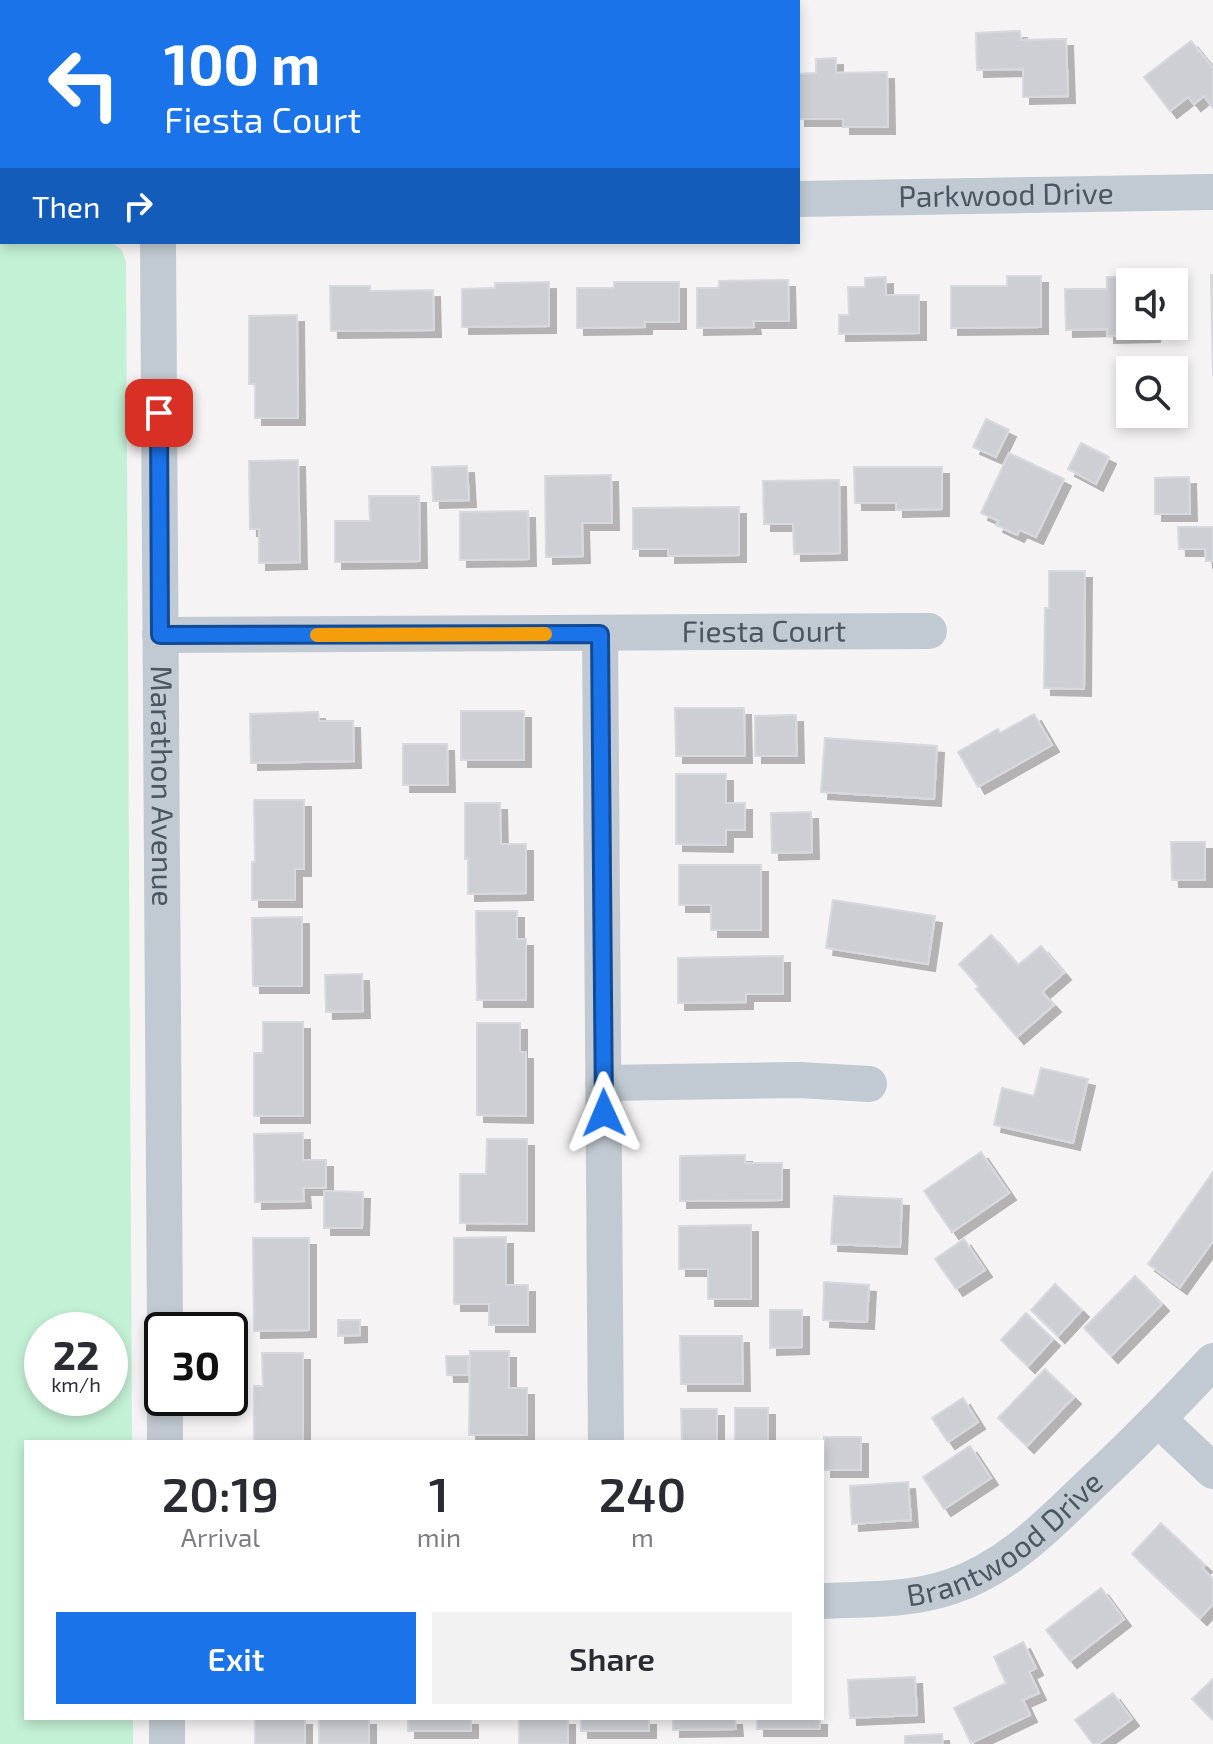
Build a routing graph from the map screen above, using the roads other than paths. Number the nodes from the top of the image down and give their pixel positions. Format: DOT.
graph roads {
  1 [pos="1213,192"];
  2 [pos="800,199"];
  3 [pos="158,244"];
  4 [pos="929,631"];
  5 [pos="600,634"];
  6 [pos="160,635"];
  7 [pos="603,1083"];
  8 [pos="869,1084"];
  9 [pos="165,1312"];
  10 [pos="1213,1361"];
  11 [pos="165,1416"];
  12 [pos="1159,1420"];
  13 [pos="165,1440"];
  14 [pos="606,1440"];
  15 [pos="1213,1471"];
  16 [pos="824,1601"];
  17 [pos="167,1720"];
  18 [pos="167,1744"];
  1 -- 2 [label="street, Parkwood Drive"];
  3 -- 6 [label="street, Marathon Avenue"];
  4 -- 5 [label="street, Fiesta Court"];
  5 -- 6 [label="street, Fiesta Court"];
  5 -- 7 [label="street"];
  6 -- 9 [label="street, Marathon Avenue"];
  7 -- 8 [label="street"];
  7 -- 14 [label="street"];
  10 -- 12 [label="street, Brantwood Drive"];
  11 -- 13 [label="street"];
  12 -- 15 [label="street"];
  12 -- 16 [label="street, Brantwood Drive"];
  17 -- 18 [label="street"];
}
